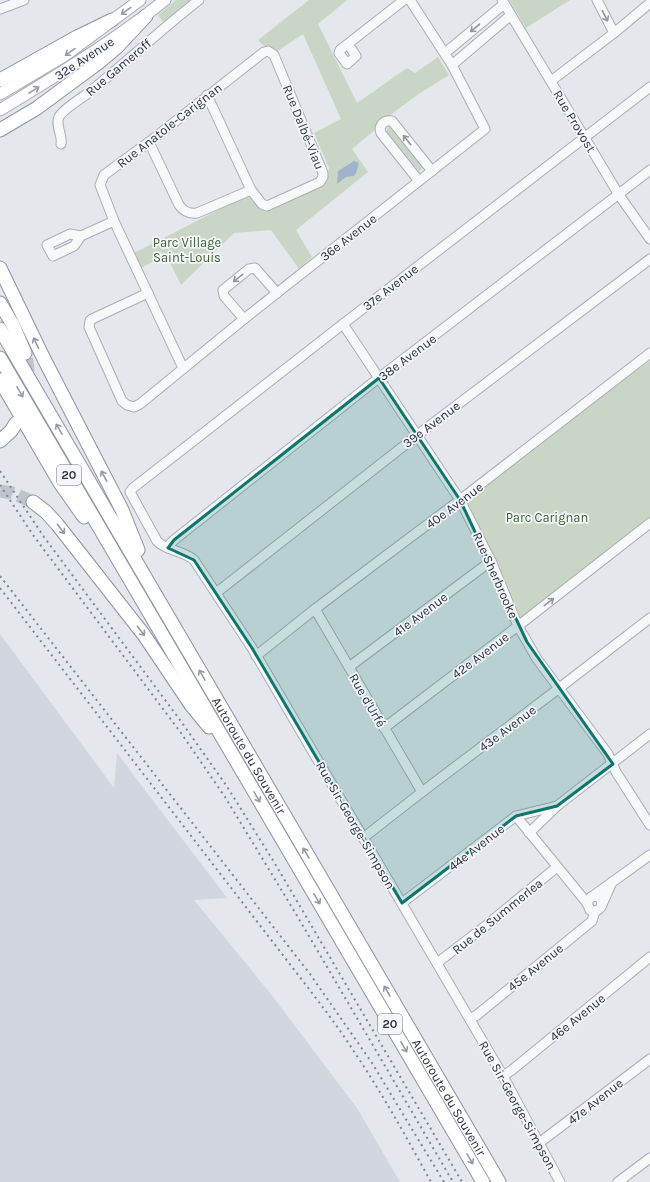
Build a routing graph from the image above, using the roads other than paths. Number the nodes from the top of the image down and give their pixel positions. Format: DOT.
graph roads {
  1 [pos="24,0"];
  2 [pos="140,0"];
  3 [pos="164,0"];
  4 [pos="199,0"];
  5 [pos="404,0"];
  6 [pos="410,0"];
  7 [pos="597,0"];
  8 [pos="503,2"];
  9 [pos="650,3"];
  10 [pos="1,6"];
  11 [pos="511,15"];
  12 [pos="146,16"];
  13 [pos="112,20"];
  14 [pos="614,33"];
  15 [pos="348,44"];
  16 [pos="445,53"];
  17 [pos="274,54"];
  18 [pos="98,63"];
  19 [pos="452,65"];
  20 [pos="0,80"];
  21 [pos="551,80"];
  22 [pos="650,86"];
  23 [pos="0,94"];
  24 [pos="207,95"];
  25 [pos="0,110"];
  26 [pos="0,120"];
  27 [pos="0,130"];
  28 [pos="584,137"];
  29 [pos="149,142"];
  30 [pos="61,144"];
  31 [pos="650,170"];
  32 [pos="432,171"];
  33 [pos="419,181"];
  34 [pos="251,190"];
  35 [pos="619,194"];
  36 [pos="114,221"];
  37 [pos="81,236"];
  38 [pos="650,239"];
  39 [pos="650,259"];
  40 [pos="0,268"];
  41 [pos="148,293"];
  42 [pos="277,293"];
  43 [pos="0,303"];
  44 [pos="244,319"];
  45 [pos="343,324"];
  46 [pos="0,329"];
  47 [pos="25,353"];
  48 [pos="650,353"];
  49 [pos="0,358"];
  50 [pos="183,368"];
  51 [pos="379,378"];
  52 [pos="0,380"];
  53 [pos="16,423"];
  54 [pos="417,435"];
  55 [pos="0,441"];
  56 [pos="132,489"];
  57 [pos="460,500"];
  58 [pos="33,502"];
  59 [pos="650,523"];
  60 [pos="168,548"];
  61 [pos="491,561"];
  62 [pos="153,589"];
  63 [pos="138,592"];
  64 [pos="216,593"];
  65 [pos="315,609"];
  66 [pos="650,618"];
  67 [pos="518,626"];
  68 [pos="256,656"];
  69 [pos="349,667"];
  70 [pos="558,689"];
  71 [pos="384,728"];
  72 [pos="650,734"];
  73 [pos="238,763"];
  74 [pos="613,764"];
  75 [pos="422,792"];
  76 [pos="557,806"];
  77 [pos="516,816"];
  78 [pos="650,825"];
  79 [pos="529,833"];
  80 [pos="363,838"];
  81 [pos="650,855"];
  82 [pos="557,867"];
  83 [pos="612,882"];
  84 [pos="593,896"];
  85 [pos="402,903"];
  86 [pos="586,903"];
  87 [pos="599,908"];
  88 [pos="650,957"];
  89 [pos="437,963"];
  90 [pos="470,1019"];
  91 [pos="650,1059"];
  92 [pos="503,1076"];
  93 [pos="539,1143"];
  94 [pos="650,1158"];
  95 [pos="483,1182"];
  96 [pos="499,1182"];
  97 [pos="560,1182"];
  98 [pos="618,1182"];
  1 -- 10 [label="street"];
  2 -- 13 [label="main road, 32e Avenue, one-way"];
  3 -- 12 [label="main road, 32e Avenue"];
  4 -- 30 [label="street, Rue Gameroff"];
  5 -- 15 [label="street"];
  6 -- 16 [label="street, 36e Avenue"];
  7 -- 14 [label="street, one-way"];
  8 -- 11 [label="street, Rue Provost"];
  8 -- 16 [label="street, one-way"];
  9 -- 14 [label="street"];
  11 -- 19 [label="street"];
  11 -- 21 [label="street, Rue Provost"];
  12 -- 18 [label="highway"];
  25 -- 12 [label="main road, 32e Avenue, one-way"];
  13 -- 20 [label="highway"];
  13 -- 23 [label="main road, 32e Avenue, one-way"];
  14 -- 21 [label="street"];
  16 -- 19 [label="street, 36e Avenue"];
  17 -- 24 [label="street, Rue Anatole-Carignan"];
  17 -- 34 [label="street, Rue Dalbé-Viau"];
  18 -- 26 [label="highway"];
  18 -- 27 [label="highway"];
  19 -- 32 [label="street, 36e Avenue"];
  21 -- 28 [label="street, Rue Provost"];
  22 -- 28 [label="street, 37e Avenue"];
  24 -- 29 [label="street, Rue Anatole-Carignan"];
  24 -- 34 [label="street, Rue Dalbé-Viau"];
  28 -- 35 [label="street, Rue Provost"];
  28 -- 45 [label="street, 37e Avenue"];
  29 -- 34 [label="street"];
  29 -- 36 [label="street, Rue Anatole-Carignan"];
  31 -- 35 [label="street, 38e Avenue"];
  32 -- 33 [label="street, 36e Avenue"];
  32 -- 33 [label="street, one-way"];
  33 -- 42 [label="street, 36e Avenue"];
  35 -- 38 [label="street, Rue Provost"];
  35 -- 51 [label="street, 38e Avenue"];
  36 -- 37 [label="street"];
  36 -- 41 [label="street, Rue Anatole-Carignan"];
  39 -- 54 [label="street, 39e Avenue"];
  62 -- 40 [label="highway, one-way"];
  41 -- 50 [label="street, Rue Anatole-Carignan"];
  41 -- 50 [label="street, 36e Avenue"];
  42 -- 44 [label="street, 36e Avenue"];
  42 -- 44 [label="street, one-way"];
  43 -- 47 [label="highway"];
  44 -- 50 [label="street, 36e Avenue"];
  45 -- 51 [label="street, Rue Sherbrooke"];
  45 -- 56 [label="street, 37e Avenue"];
  62 -- 46 [label="highway, Autoroute du Souvenir / 20, one-way"];
  48 -- 57 [label="street, 40e Avenue"];
  49 -- 63 [label="highway, Autoroute du Souvenir / 20, one-way"];
  51 -- 54 [label="street, Rue Sherbrooke"];
  51 -- 60 [label="street, 38e Avenue"];
  52 -- 63 [label="highway"];
  53 -- 55 [label="highway"];
  54 -- 57 [label="street, Rue Sherbrooke"];
  54 -- 64 [label="street, 39e Avenue"];
  56 -- 60 [label="street, Rue Sir-George-Simpson"];
  57 -- 61 [label="street, Rue Sherbrooke"];
  57 -- 65 [label="street, 40e Avenue"];
  58 -- 73 [label="highway, one-way"];
  67 -- 59 [label="street, 42e Avenue, one-way"];
  60 -- 64 [label="street, Rue Sir-George-Simpson"];
  61 -- 67 [label="street, Rue Sherbrooke"];
  61 -- 69 [label="street, 41e Avenue"];
  96 -- 62 [label="highway, Autoroute du Souvenir / 20, one-way"];
  63 -- 73 [label="highway, Autoroute du Souvenir / 20"];
  64 -- 68 [label="street, Rue Sir-George-Simpson"];
  65 -- 68 [label="street, 40e Avenue"];
  65 -- 69 [label="street, Rue d'Urfé"];
  66 -- 70 [label="street, 43e Avenue"];
  67 -- 70 [label="street, Rue Sherbrooke"];
  67 -- 71 [label="street, 42e Avenue"];
  68 -- 80 [label="street, Rue Sir-George-Simpson"];
  69 -- 71 [label="street, Rue d'Urfé"];
  70 -- 74 [label="street, Rue Sherbrooke"];
  70 -- 75 [label="street, 43e Avenue"];
  71 -- 75 [label="street, Rue d'Urfé"];
  72 -- 74 [label="street, 44e Avenue"];
  73 -- 95 [label="highway, Autoroute du Souvenir / 20, one-way"];
  74 -- 76 [label="street, 44e Avenue"];
  74 -- 78 [label="street, Rue Sherbrooke"];
  75 -- 80 [label="street, 43e Avenue"];
  76 -- 77 [label="street, 44e Avenue"];
  76 -- 79 [label="street, 44e Avenue"];
  77 -- 79 [label="street"];
  77 -- 85 [label="street, 44e Avenue"];
  79 -- 82 [label="street"];
  80 -- 85 [label="street, Rue Sir-George-Simpson"];
  81 -- 83 [label="street"];
  82 -- 86 [label="street"];
  82 -- 89 [label="street, Rue de Summerlea"];
  83 -- 84 [label="street"];
  83 -- 87 [label="street, 45e Avenue"];
  84 -- 86 [label="street"];
  84 -- 87 [label="street"];
  85 -- 89 [label="street, Rue Sir-George-Simpson"];
  86 -- 87 [label="street"];
  87 -- 90 [label="street, 45e Avenue"];
  88 -- 92 [label="street, 46e Avenue"];
  89 -- 90 [label="street, Rue Sir-George-Simpson"];
  90 -- 92 [label="street, Rue Sir-George-Simpson"];
  91 -- 93 [label="street, 47e Avenue"];
  92 -- 93 [label="street, Rue Sir-George-Simpson"];
  93 -- 97 [label="street, Rue Sir-George-Simpson"];
  94 -- 98 [label="street"];
}
